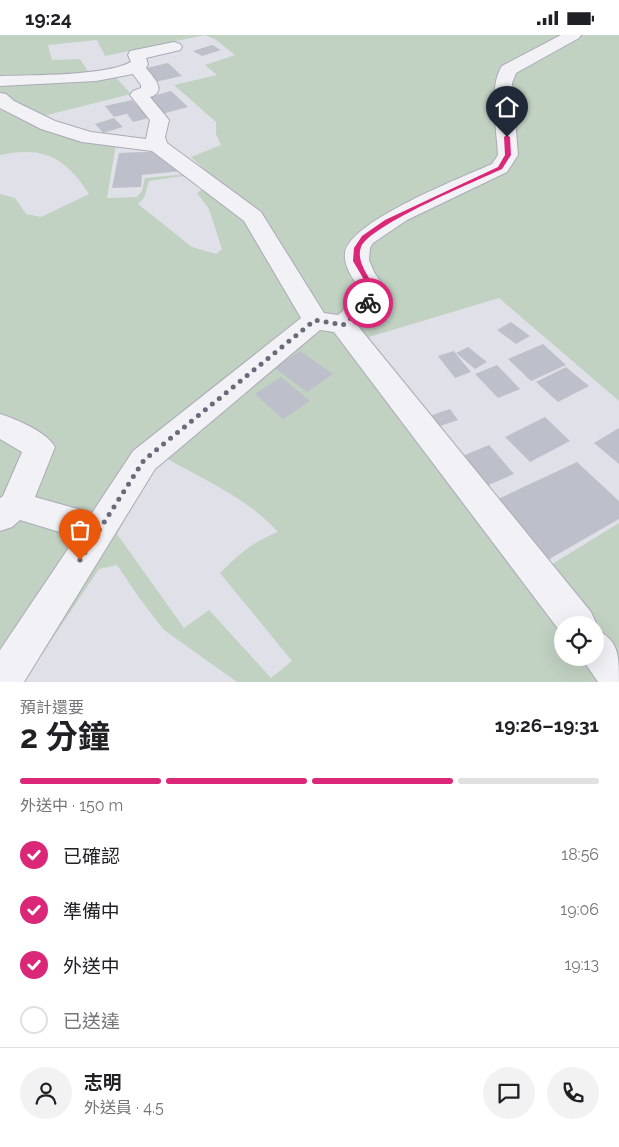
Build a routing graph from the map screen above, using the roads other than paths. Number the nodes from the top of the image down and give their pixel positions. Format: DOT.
graph roads {
  1 [pos="573,35"];
  2 [pos="174,47"];
  3 [pos="137,68"];
  4 [pos="0,81"];
  5 [pos="0,98"];
  6 [pos="158,146"];
  7 [pos="329,322"];
  8 [pos="0,425"];
  9 [pos="7,511"];
  10 [pos="99,529"];
  11 [pos="571,616"];
  12 [pos="604,659"];
  13 [pos="619,678"];
  14 [pos="2,682"];
  1 -- 7 [label="street"];
  2 -- 3 [label="street"];
  3 -- 4 [label="street"];
  3 -- 6 [label="street"];
  5 -- 6 [label="street"];
  6 -- 7 [label="street"];
  7 -- 10 [label="street"];
  7 -- 11 [label="street"];
  8 -- 9 [label="street"];
  9 -- 10 [label="street"];
  10 -- 14 [label="street"];
  12 -- 13 [label="street"];
}
